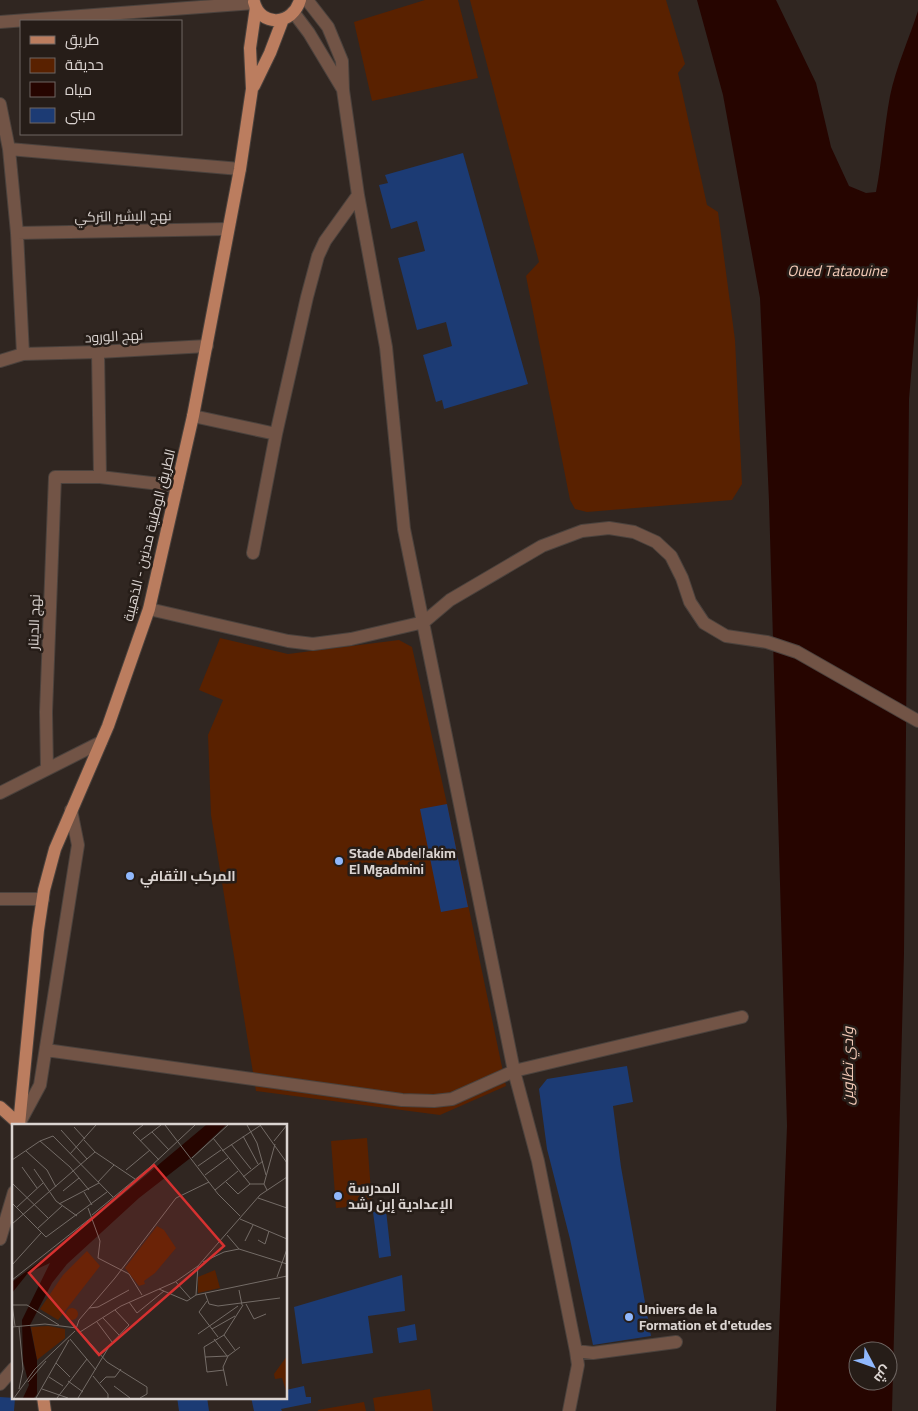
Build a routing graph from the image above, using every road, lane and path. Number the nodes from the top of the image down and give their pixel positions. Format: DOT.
graph roads {
  1 [pos="255,3"];
  2 [pos="300,6"];
  3 [pos="27,20"];
  4 [pos="20,21"];
  5 [pos="0,22"];
  6 [pos="252,89"];
  7 [pos="344,90"];
  8 [pos="0,104"];
  9 [pos="9,149"];
  10 [pos="240,170"];
  11 [pos="358,195"];
  12 [pos="228,230"];
  13 [pos="17,233"];
  14 [pos="207,346"];
  15 [pos="98,352"];
  16 [pos="23,354"];
  17 [pos="0,361"];
  18 [pos="193,416"];
  19 [pos="276,434"];
  20 [pos="100,477"];
  21 [pos="177,486"];
  22 [pos="253,553"];
  23 [pos="148,609"];
  24 [pos="424,622"];
  25 [pos="918,721"];
  26 [pos="101,742"];
  27 [pos="47,769"];
  28 [pos="0,793"];
  29 [pos="71,810"];
  30 [pos="0,899"];
  31 [pos="43,899"];
  32 [pos="742,1017"];
  33 [pos="46,1050"];
  34 [pos="514,1070"];
  35 [pos="0,1107"];
  36 [pos="18,1124"];
  37 [pos="19,1124"];
  38 [pos="20,1124"];
  39 [pos="12,1199"];
  40 [pos="0,1239"];
  41 [pos="676,1342"];
  42 [pos="576,1351"];
  43 [pos="12,1370"];
  44 [pos="0,1384"];
  45 [pos="43,1398"];
  46 [pos="45,1411"];
  47 [pos="569,1411"];
  1 -- 2 [label="main road"];
  1 -- 3 [label="street"];
  1 -- 6 [label="main road, الطريق الوطنية مدنين - الذهيبة"];
  2 -- 6 [label="main road, الطريق الوطنية مدنين - الذهيبة"];
  2 -- 7 [label="street"];
  2 -- 7 [label="street"];
  4 -- 5 [label="street"];
  6 -- 10 [label="main road, الطريق الوطنية مدنين - الذهيبة"];
  7 -- 11 [label="street"];
  8 -- 9 [label="street"];
  9 -- 10 [label="street"];
  9 -- 13 [label="street"];
  10 -- 12 [label="main road, الطريق الوطنية مدنين - الذهيبة"];
  11 -- 19 [label="street"];
  11 -- 24 [label="street"];
  12 -- 13 [label="street, نهج البشير التركي"];
  12 -- 14 [label="main road, الطريق الوطنية مدنين - الذهيبة"];
  13 -- 16 [label="street"];
  14 -- 15 [label="street, نهج الورود"];
  14 -- 18 [label="main road, الطريق الوطنية مدنين - الذهيبة"];
  15 -- 16 [label="street, نهج الورود"];
  15 -- 20 [label="street"];
  16 -- 17 [label="street, نهج الورود"];
  18 -- 19 [label="street"];
  18 -- 21 [label="main road, الطريق الوطنية مدنين - الذهيبة"];
  19 -- 22 [label="street"];
  20 -- 21 [label="street"];
  20 -- 27 [label="street, نهج الدينار"];
  21 -- 23 [label="main road, الطريق الوطنية مدنين - الذهيبة"];
  23 -- 24 [label="street"];
  23 -- 26 [label="main road, الطريق الوطنية مدنين - الذهيبة"];
  24 -- 25 [label="street"];
  24 -- 34 [label="street"];
  26 -- 27 [label="street"];
  26 -- 29 [label="main road, الطريق الوطنية مدنين - الذهيبة"];
  27 -- 28 [label="street"];
  29 -- 31 [label="main road, الطريق الوطنية مدنين - الذهيبة"];
  29 -- 33 [label="street"];
  30 -- 31 [label="street"];
  31 -- 37 [label="main road, الطريق الوطنية مدنين - الذهيبة"];
  32 -- 34 [label="street"];
  33 -- 34 [label="street"];
  33 -- 38 [label="street"];
  34 -- 42 [label="street"];
  35 -- 36 [label="main road"];
  39 -- 40 [label="street"];
  41 -- 42 [label="street"];
  42 -- 47 [label="street"];
  43 -- 44 [label="street"];
  45 -- 46 [label="main road"];
}
